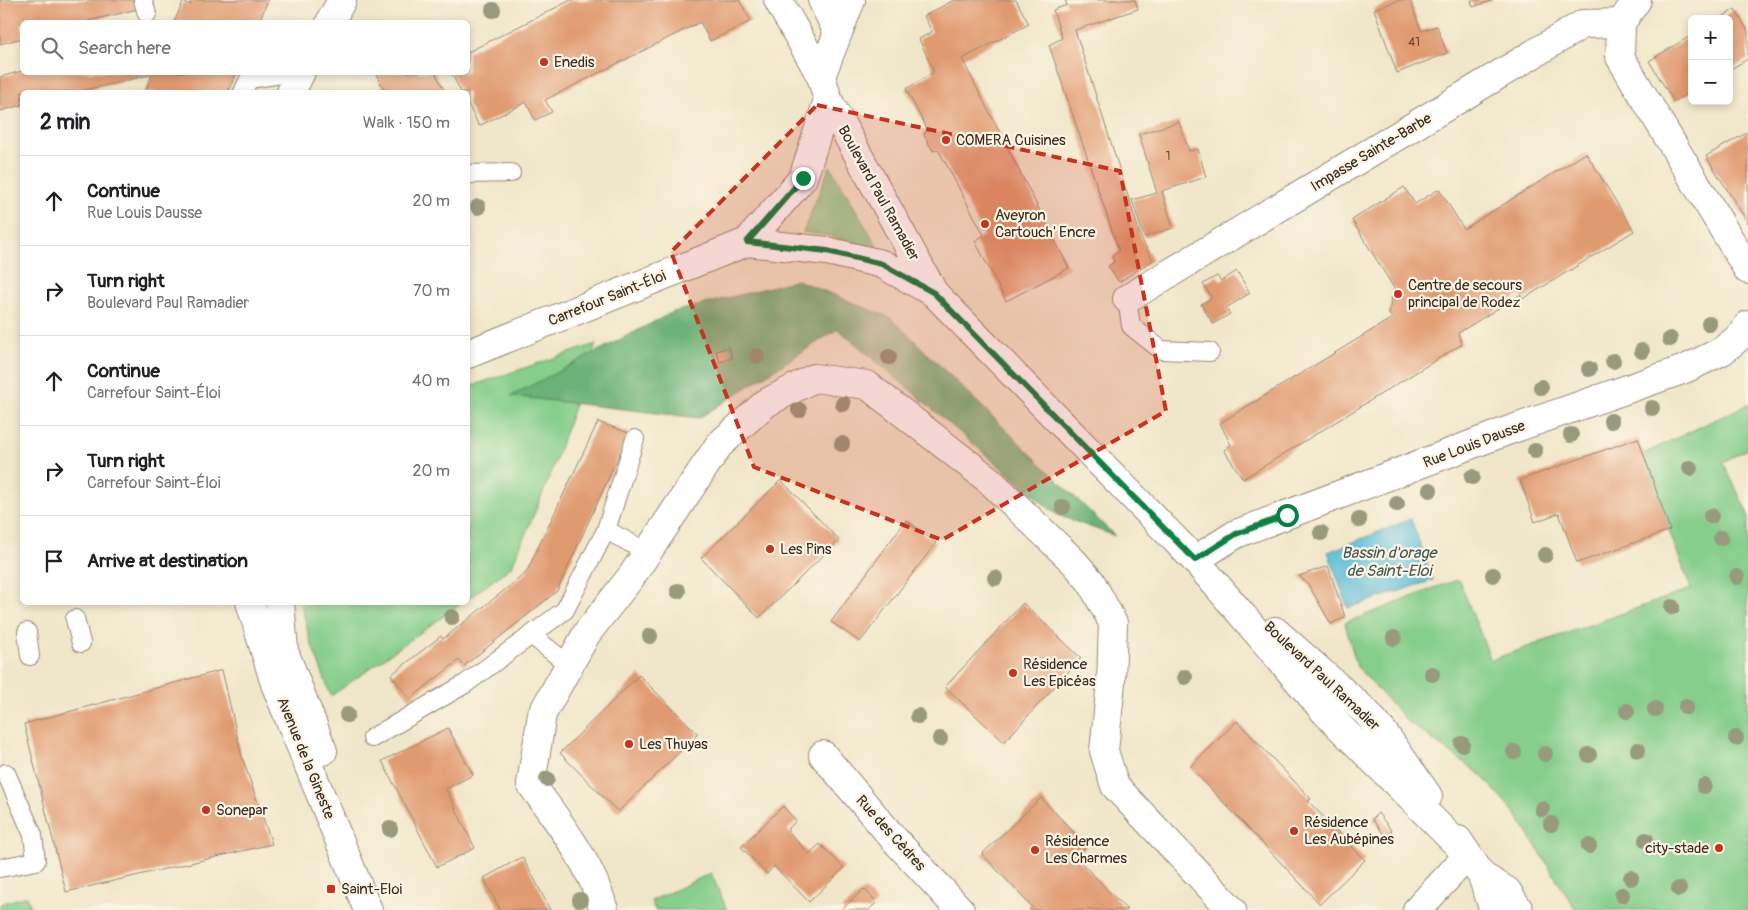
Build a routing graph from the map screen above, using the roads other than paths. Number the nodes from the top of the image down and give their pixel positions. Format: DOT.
graph roads {
  1 [pos="342,0"];
  2 [pos="778,0"];
  3 [pos="822,0"];
  4 [pos="851,0"];
  5 [pos="1637,0"];
  6 [pos="331,20"];
  7 [pos="1621,23"];
  8 [pos="838,33"];
  9 [pos="275,75"];
  10 [pos="300,75"];
  11 [pos="824,88"];
  12 [pos="243,90"];
  13 [pos="292,90"];
  14 [pos="511,173"];
  15 [pos="470,174"];
  16 [pos="747,242"];
  17 [pos="1748,270"];
  18 [pos="934,293"];
  19 [pos="1127,299"];
  20 [pos="1748,325"];
  21 [pos="1210,352"];
  22 [pos="470,353"];
  23 [pos="635,439"];
  24 [pos="606,530"];
  25 [pos="647,552"];
  26 [pos="1195,560"];
  27 [pos="251,605"];
  28 [pos="280,605"];
  29 [pos="75,619"];
  30 [pos="27,632"];
  31 [pos="531,636"];
  32 [pos="81,643"];
  33 [pos="30,656"];
  34 [pos="569,665"];
  35 [pos="372,738"];
  36 [pos="823,755"];
  37 [pos="6,773"];
  38 [pos="1475,865"];
  39 [pos="0,868"];
  40 [pos="368,910"];
  41 [pos="387,910"];
  42 [pos="604,910"];
  43 [pos="960,910"];
  44 [pos="1232,910"];
  45 [pos="1417,910"];
  46 [pos="1494,910"];
  47 [pos="1519,910"];
  1 -- 6 [label="street"];
  2 -- 11 [label="street, Boulevard Paul Ramadier"];
  3 -- 8 [label="street"];
  4 -- 8 [label="street, Carrefour Saint-Éloi"];
  5 -- 7 [label="street"];
  7 -- 17 [label="street"];
  7 -- 19 [label="street, Impasse Sainte-Barbe"];
  8 -- 11 [label="street, Carrefour Saint-Éloi"];
  9 -- 12 [label="lane"];
  10 -- 13 [label="street"];
  11 -- 16 [label="street, Carrefour Saint-Éloi"];
  11 -- 18 [label="street, Boulevard Paul Ramadier"];
  14 -- 15 [label="lane"];
  16 -- 18 [label="street, Carrefour Saint-Éloi"];
  16 -- 22 [label="street, Carrefour Saint-Éloi"];
  18 -- 26 [label="street, Boulevard Paul Ramadier"];
  19 -- 21 [label="lane"];
  20 -- 26 [label="street, Rue Louis Dausse"];
  23 -- 24 [label="lane"];
  24 -- 25 [label="lane"];
  24 -- 31 [label="lane"];
  25 -- 34 [label="street"];
  25 -- 44 [label="street"];
  26 -- 38 [label="street, Boulevard Paul Ramadier"];
  27 -- 40 [label="street, Avenue de la Gineste"];
  28 -- 41 [label="street, Avenue de la Gineste"];
  29 -- 32 [label="lane"];
  30 -- 33 [label="lane"];
  31 -- 34 [label="lane"];
  31 -- 35 [label="lane"];
  34 -- 42 [label="street"];
  36 -- 43 [label="street, Rue des Cèdres"];
  37 -- 39 [label="lane"];
  38 -- 45 [label="street"];
  38 -- 46 [label="street, Boulevard Paul Ramadier"];
  38 -- 47 [label="street, Boulevard Paul Ramadier"];
}
